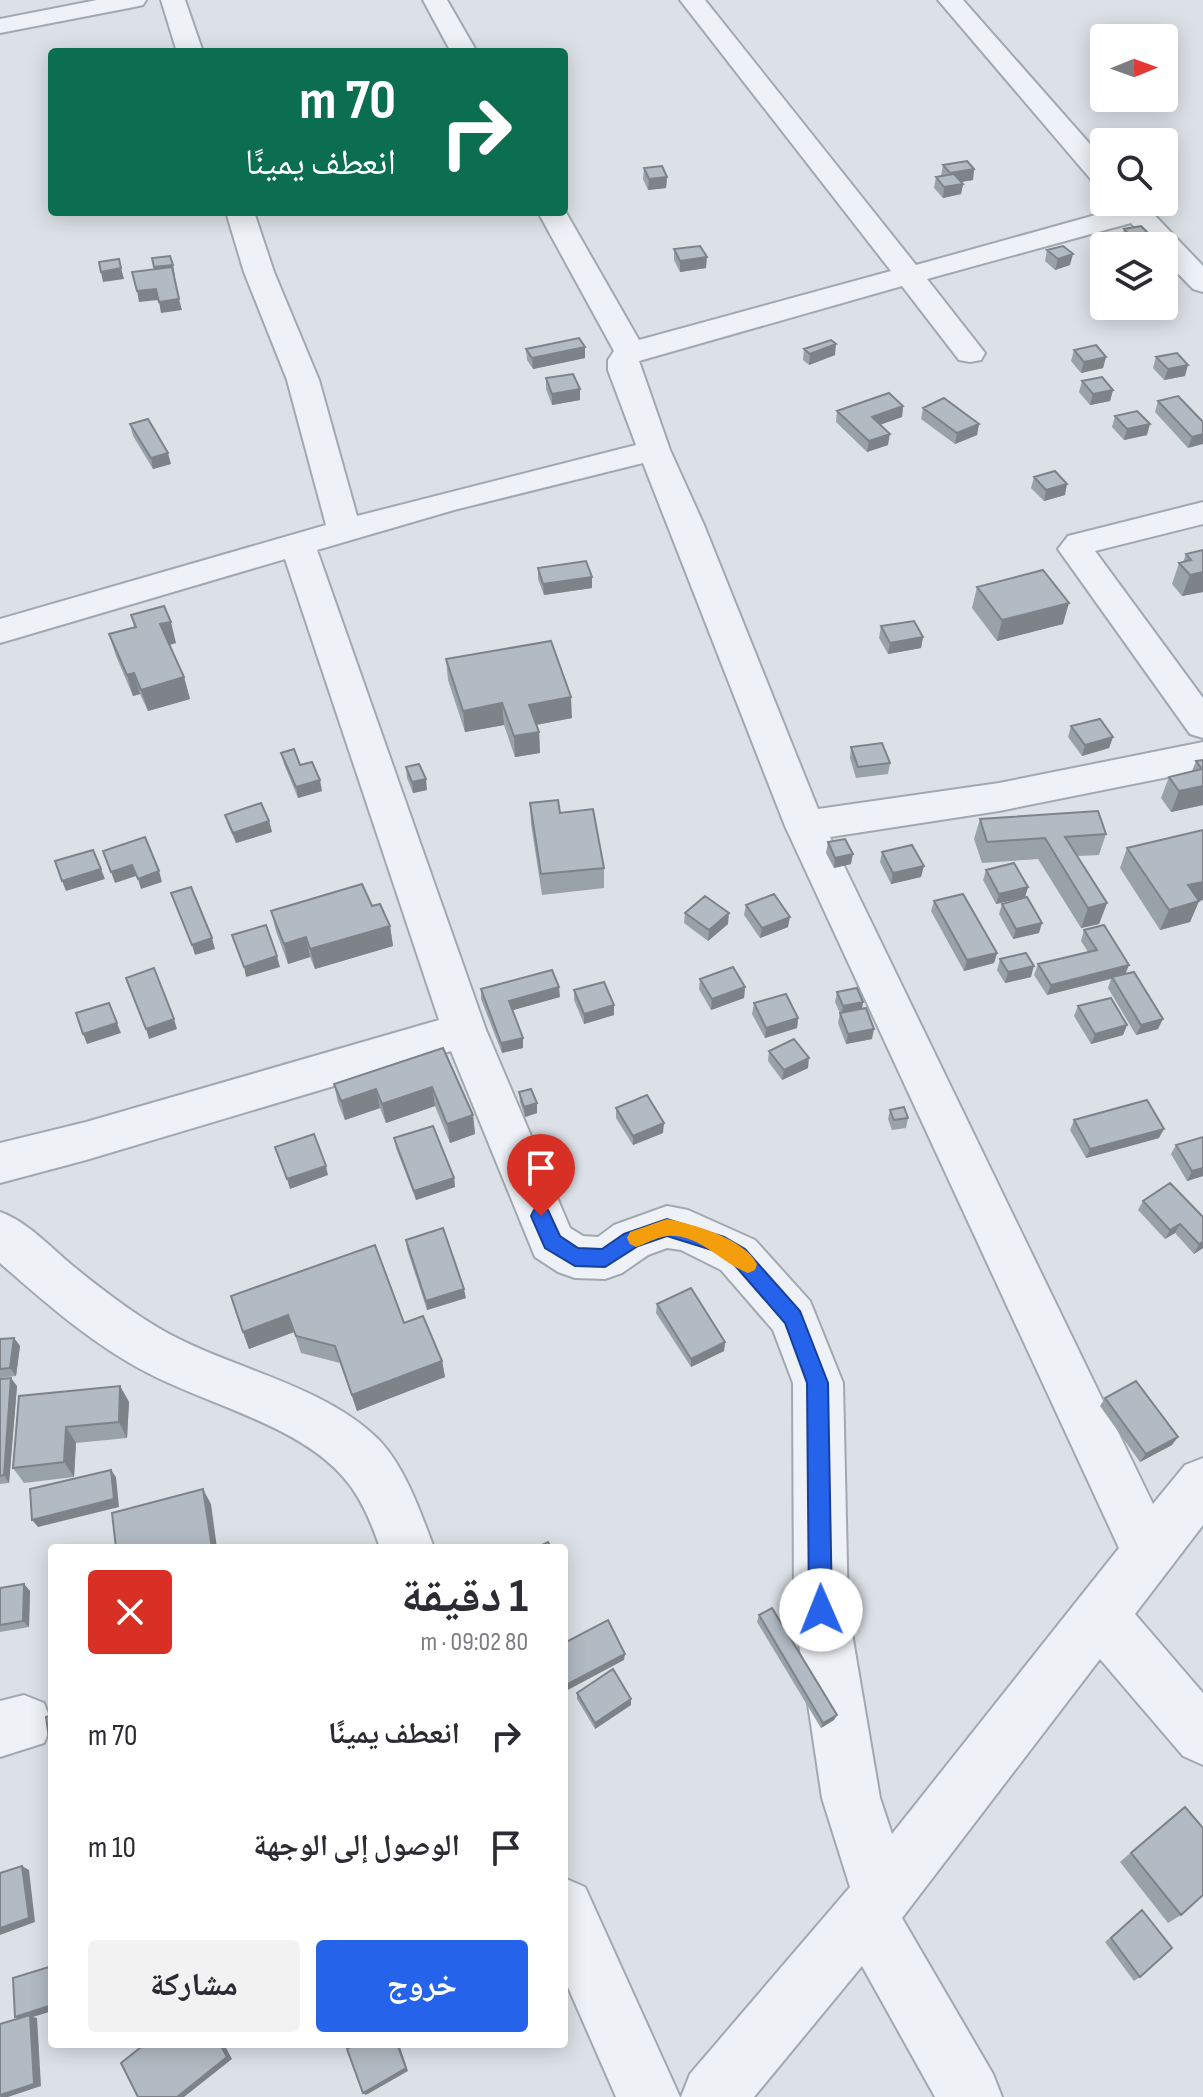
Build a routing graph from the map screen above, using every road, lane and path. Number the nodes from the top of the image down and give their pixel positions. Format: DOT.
graph roads {
  1 [pos="134,0"];
  2 [pos="173,0"];
  3 [pos="435,0"];
  4 [pos="692,0"];
  5 [pos="950,0"];
  6 [pos="0,26"];
  7 [pos="189,48"];
  8 [pos="462,48"];
  9 [pos="1090,161"];
  10 [pos="241,216"];
  11 [pos="554,216"];
  12 [pos="1105,216"];
  13 [pos="1139,216"];
  14 [pos="910,277"];
  15 [pos="1203,283"];
  16 [pos="630,352"];
  17 [pos="970,353"];
  18 [pos="654,450"];
  19 [pos="1203,513"];
  20 [pos="344,530"];
  21 [pos="298,546"];
  22 [pos="0,631"];
  23 [pos="1203,725"];
  24 [pos="1203,756"];
  25 [pos="805,826"];
  26 [pos="464,1030"];
  27 [pos="0,1163"];
  28 [pos="0,1233"];
  29 [pos="1203,1483"];
  30 [pos="406,1544"];
  31 [pos="1149,1553"];
  32 [pos="1099,1615"];
  33 [pos="1203,1736"];
  34 [pos="874,1904"];
  35 [pos="568,1917"];
  36 [pos="648,2097"];
  37 [pos="713,2097"];
  38 [pos="970,2097"];
  1 -- 6 [label="street"];
  2 -- 7 [label="street"];
  3 -- 8 [label="street"];
  4 -- 14 [label="street"];
  5 -- 9 [label="street"];
  10 -- 20 [label="street"];
  11 -- 16 [label="street"];
  12 -- 14 [label="street"];
  13 -- 15 [label="street"];
  14 -- 16 [label="street"];
  14 -- 17 [label="street"];
  16 -- 18 [label="street"];
  18 -- 20 [label="street"];
  18 -- 25 [label="street"];
  19 -- 23 [label="street"];
  20 -- 21 [label="street"];
  21 -- 22 [label="street"];
  21 -- 26 [label="street"];
  24 -- 25 [label="street"];
  25 -- 31 [label="street"];
  26 -- 27 [label="street"];
  26 -- 34 [label="street"];
  28 -- 30 [label="street"];
  29 -- 31 [label="street"];
  31 -- 32 [label="street"];
  32 -- 33 [label="street"];
  32 -- 34 [label="street"];
  34 -- 37 [label="street"];
  34 -- 38 [label="street"];
  35 -- 36 [label="street"];
}
